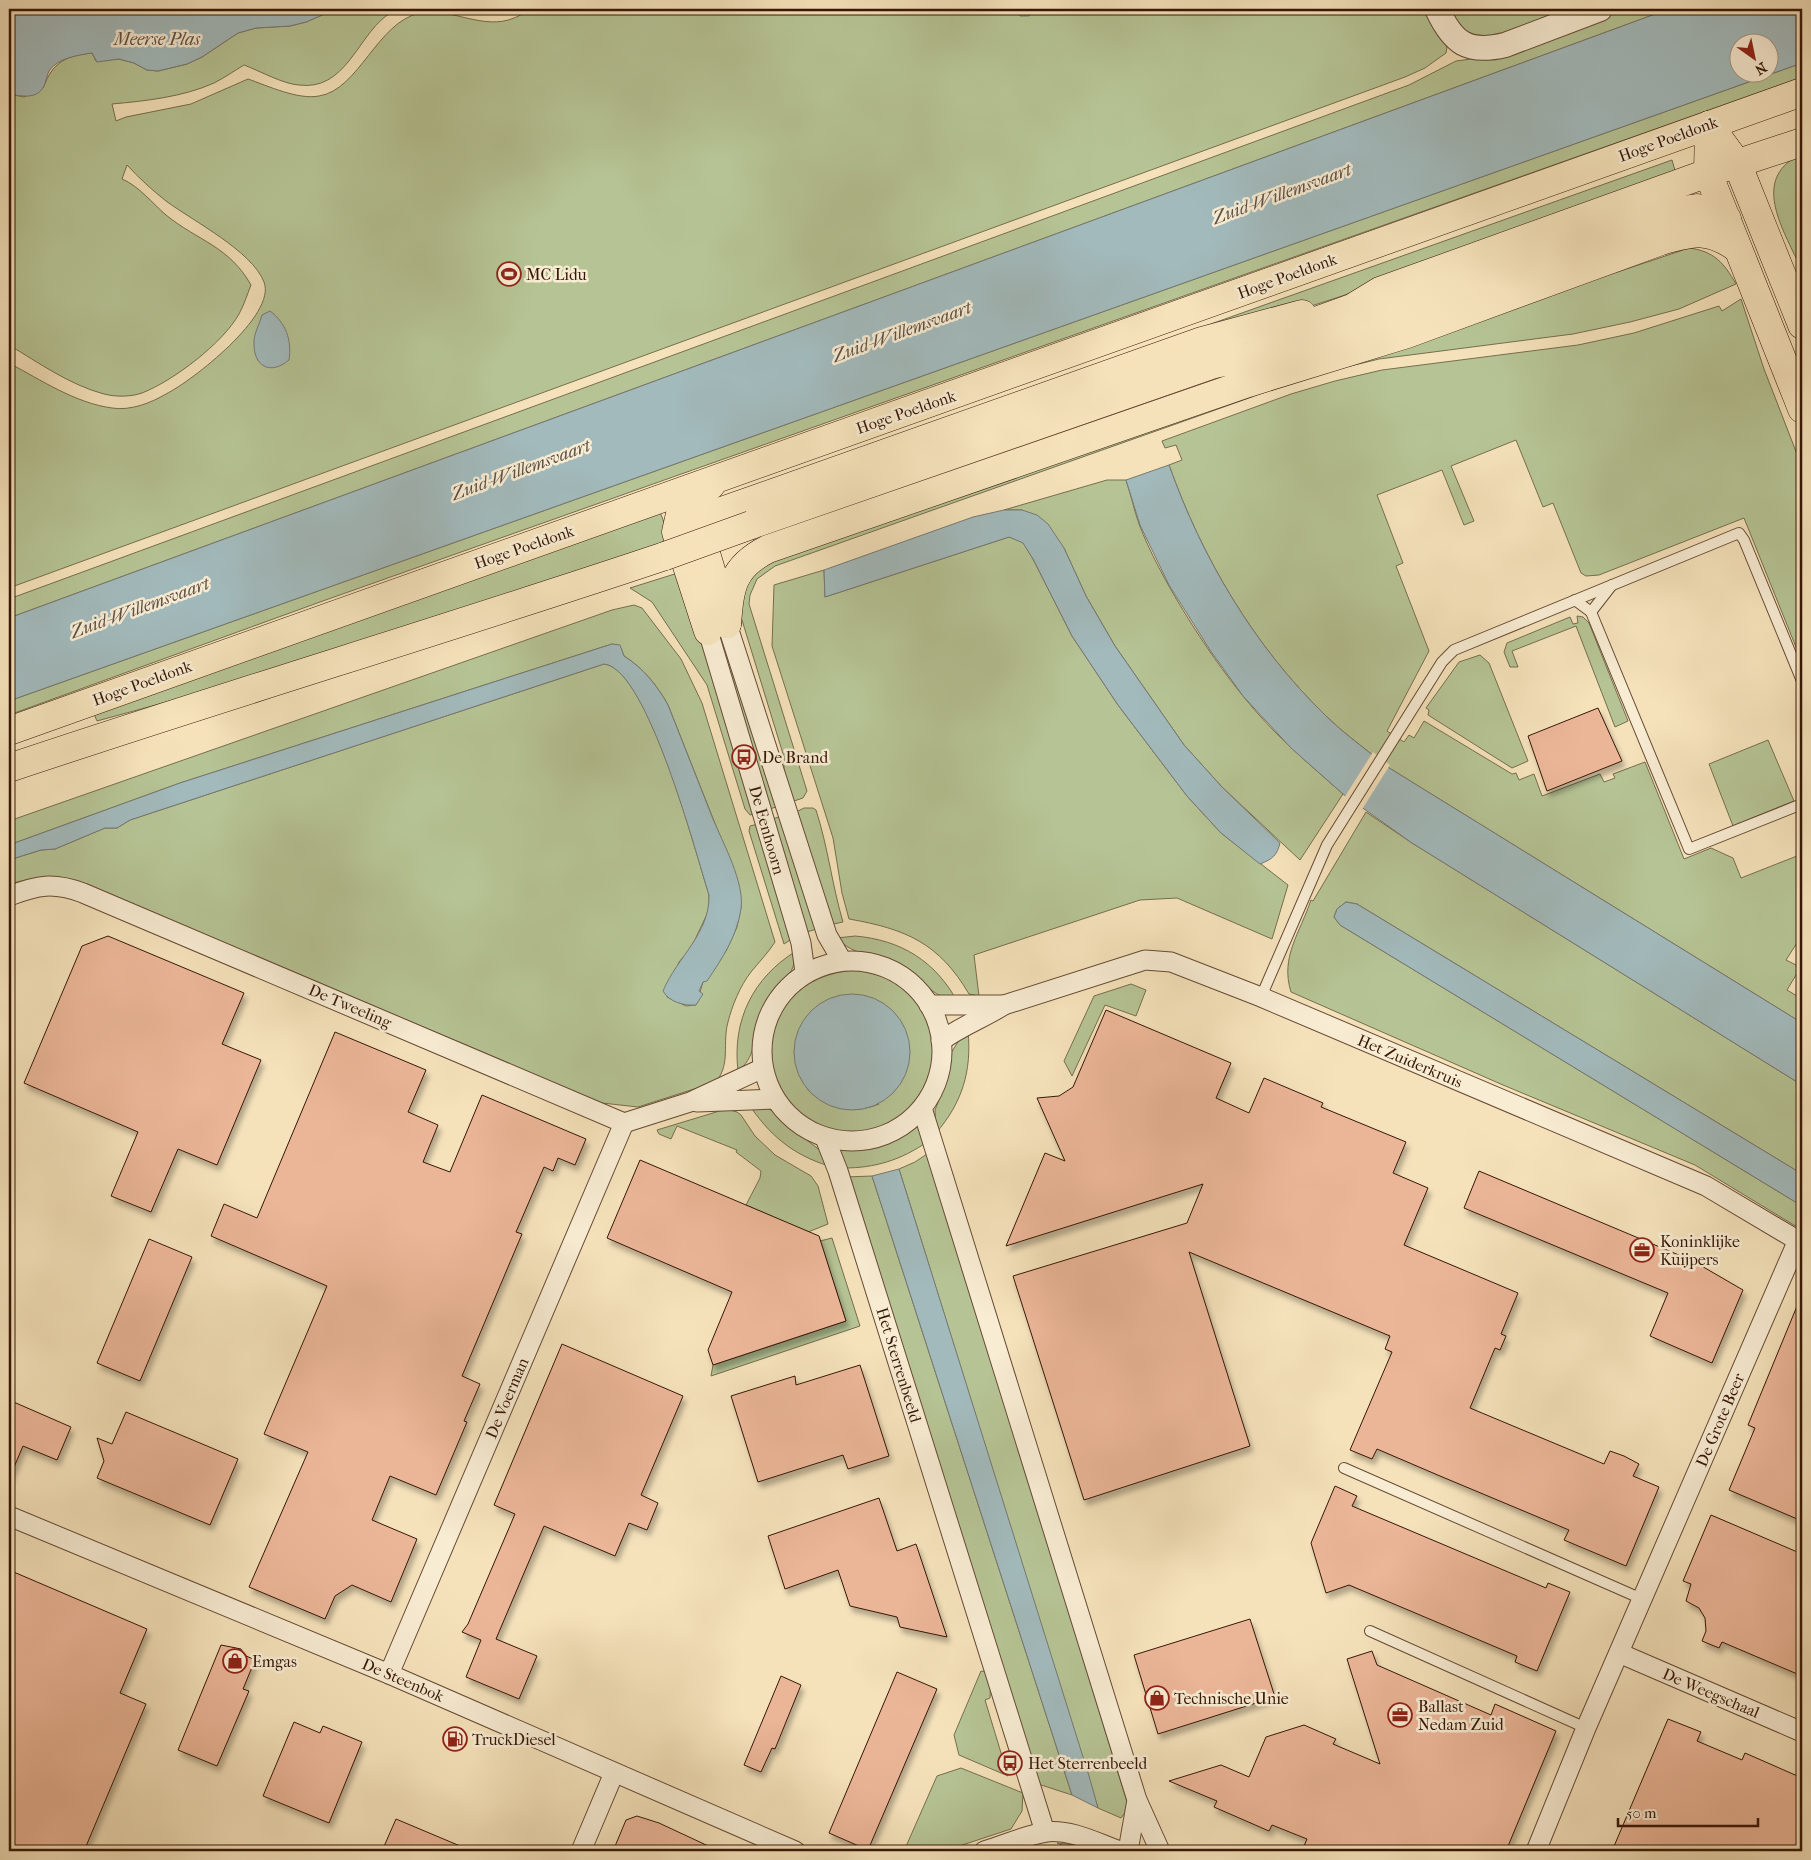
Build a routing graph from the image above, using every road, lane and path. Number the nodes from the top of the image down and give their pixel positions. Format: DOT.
graph roads {
  1 [pos="1437,9"];
  2 [pos="1600,9"];
  3 [pos="1802,92"];
  4 [pos="1709,125"];
  5 [pos="1802,142"];
  6 [pos="1737,163"];
  7 [pos="1708,173"];
  8 [pos="1726,219"];
  9 [pos="1738,249"];
  10 [pos="1380,292"];
  11 [pos="1802,325"];
  12 [pos="1214,364"];
  13 [pos="1802,409"];
  14 [pos="722,476"];
  15 [pos="1613,584"];
  16 [pos="1575,600"];
  17 [pos="1591,612"];
  18 [pos="718,628"];
  19 [pos="1802,681"];
  20 [pos="9,731"];
  21 [pos="9,768"];
  22 [pos="1802,804"];
  23 [pos="9,896"];
  24 [pos="842,959"];
  25 [pos="805,972"];
  26 [pos="1261,997"];
  27 [pos="929,1005"];
  28 [pos="1004,1005"];
  29 [pos="941,1041"];
  30 [pos="763,1068"];
  31 [pos="774,1099"];
  32 [pos="690,1102"];
  33 [pos="922,1108"];
  34 [pos="624,1123"];
  35 [pos="825,1138"];
  36 [pos="1800,1241"];
  37 [pos="1344,1468"];
  38 [pos="9,1516"];
  39 [pos="1642,1599"];
  40 [pos="1370,1631"];
  41 [pos="1619,1653"];
  42 [pos="389,1674"];
  43 [pos="1586,1728"];
  44 [pos="1802,1732"];
  45 [pos="614,1773"];
  46 [pos="1137,1800"];
  47 [pos="1046,1832"];
  48 [pos="581,1851"];
  49 [pos="795,1851"];
  50 [pos="984,1851"];
  51 [pos="1120,1851"];
  52 [pos="1128,1851"];
  53 [pos="1160,1851"];
  54 [pos="1536,1851"];
  1 -- 2 [label="street"];
  3 -- 4 [label="highway, Hoge Poeldonk"];
  4 -- 6 [label="highway"];
  4 -- 7 [label="highway"];
  4 -- 14 [label="highway, Hoge Poeldonk"];
  5 -- 6 [label="highway"];
  6 -- 7 [label="highway"];
  6 -- 11 [label="highway"];
  7 -- 8 [label="highway"];
  7 -- 10 [label="highway"];
  8 -- 9 [label="highway"];
  8 -- 12 [label="highway"];
  9 -- 13 [label="highway"];
  9 -- 18 [label="highway"];
  10 -- 12 [label="highway"];
  10 -- 18 [label="highway"];
  12 -- 21 [label="highway, bridge"];
  14 -- 18 [label="highway"];
  14 -- 20 [label="highway, Hoge Poeldonk"];
  15 -- 16 [label="lane"];
  15 -- 17 [label="lane"];
  15 -- 19 [label="lane"];
  16 -- 17 [label="lane"];
  16 -- 26 [label="lane"];
  17 -- 22 [label="lane"];
  18 -- 24 [label="street, De Eenhoorn"];
  18 -- 25 [label="street, De Eenhoorn"];
  23 -- 34 [label="street, De Tweeling"];
  24 -- 25 [label="street"];
  24 -- 27 [label="street"];
  25 -- 30 [label="street"];
  26 -- 28 [label="street, Het Zuiderkruis"];
  26 -- 36 [label="street, Het Zuiderkruis"];
  27 -- 28 [label="street, Het Zuiderkruis"];
  27 -- 29 [label="street"];
  28 -- 29 [label="street, Het Zuiderkruis"];
  29 -- 33 [label="street"];
  30 -- 31 [label="street"];
  30 -- 32 [label="street"];
  31 -- 32 [label="street"];
  31 -- 35 [label="street"];
  32 -- 34 [label="street"];
  33 -- 35 [label="street"];
  33 -- 46 [label="street"];
  34 -- 42 [label="street, De Voerman"];
  35 -- 47 [label="street, Het Sterrenbeeld"];
  36 -- 39 [label="street, De Grote Beer"];
  37 -- 39 [label="lane"];
  38 -- 42 [label="street, De Steenbok"];
  39 -- 41 [label="street, De Grote Beer"];
  40 -- 43 [label="lane"];
  41 -- 43 [label="street, De Grote Beer"];
  41 -- 44 [label="street, De Weegschaal"];
  42 -- 45 [label="street, De Steenbok"];
  43 -- 54 [label="street, De Grote Beer"];
  45 -- 48 [label="street"];
  45 -- 49 [label="street, De Steenbok"];
  46 -- 52 [label="street"];
  46 -- 53 [label="street"];
  47 -- 50 [label="street"];
  47 -- 51 [label="street"];
}
